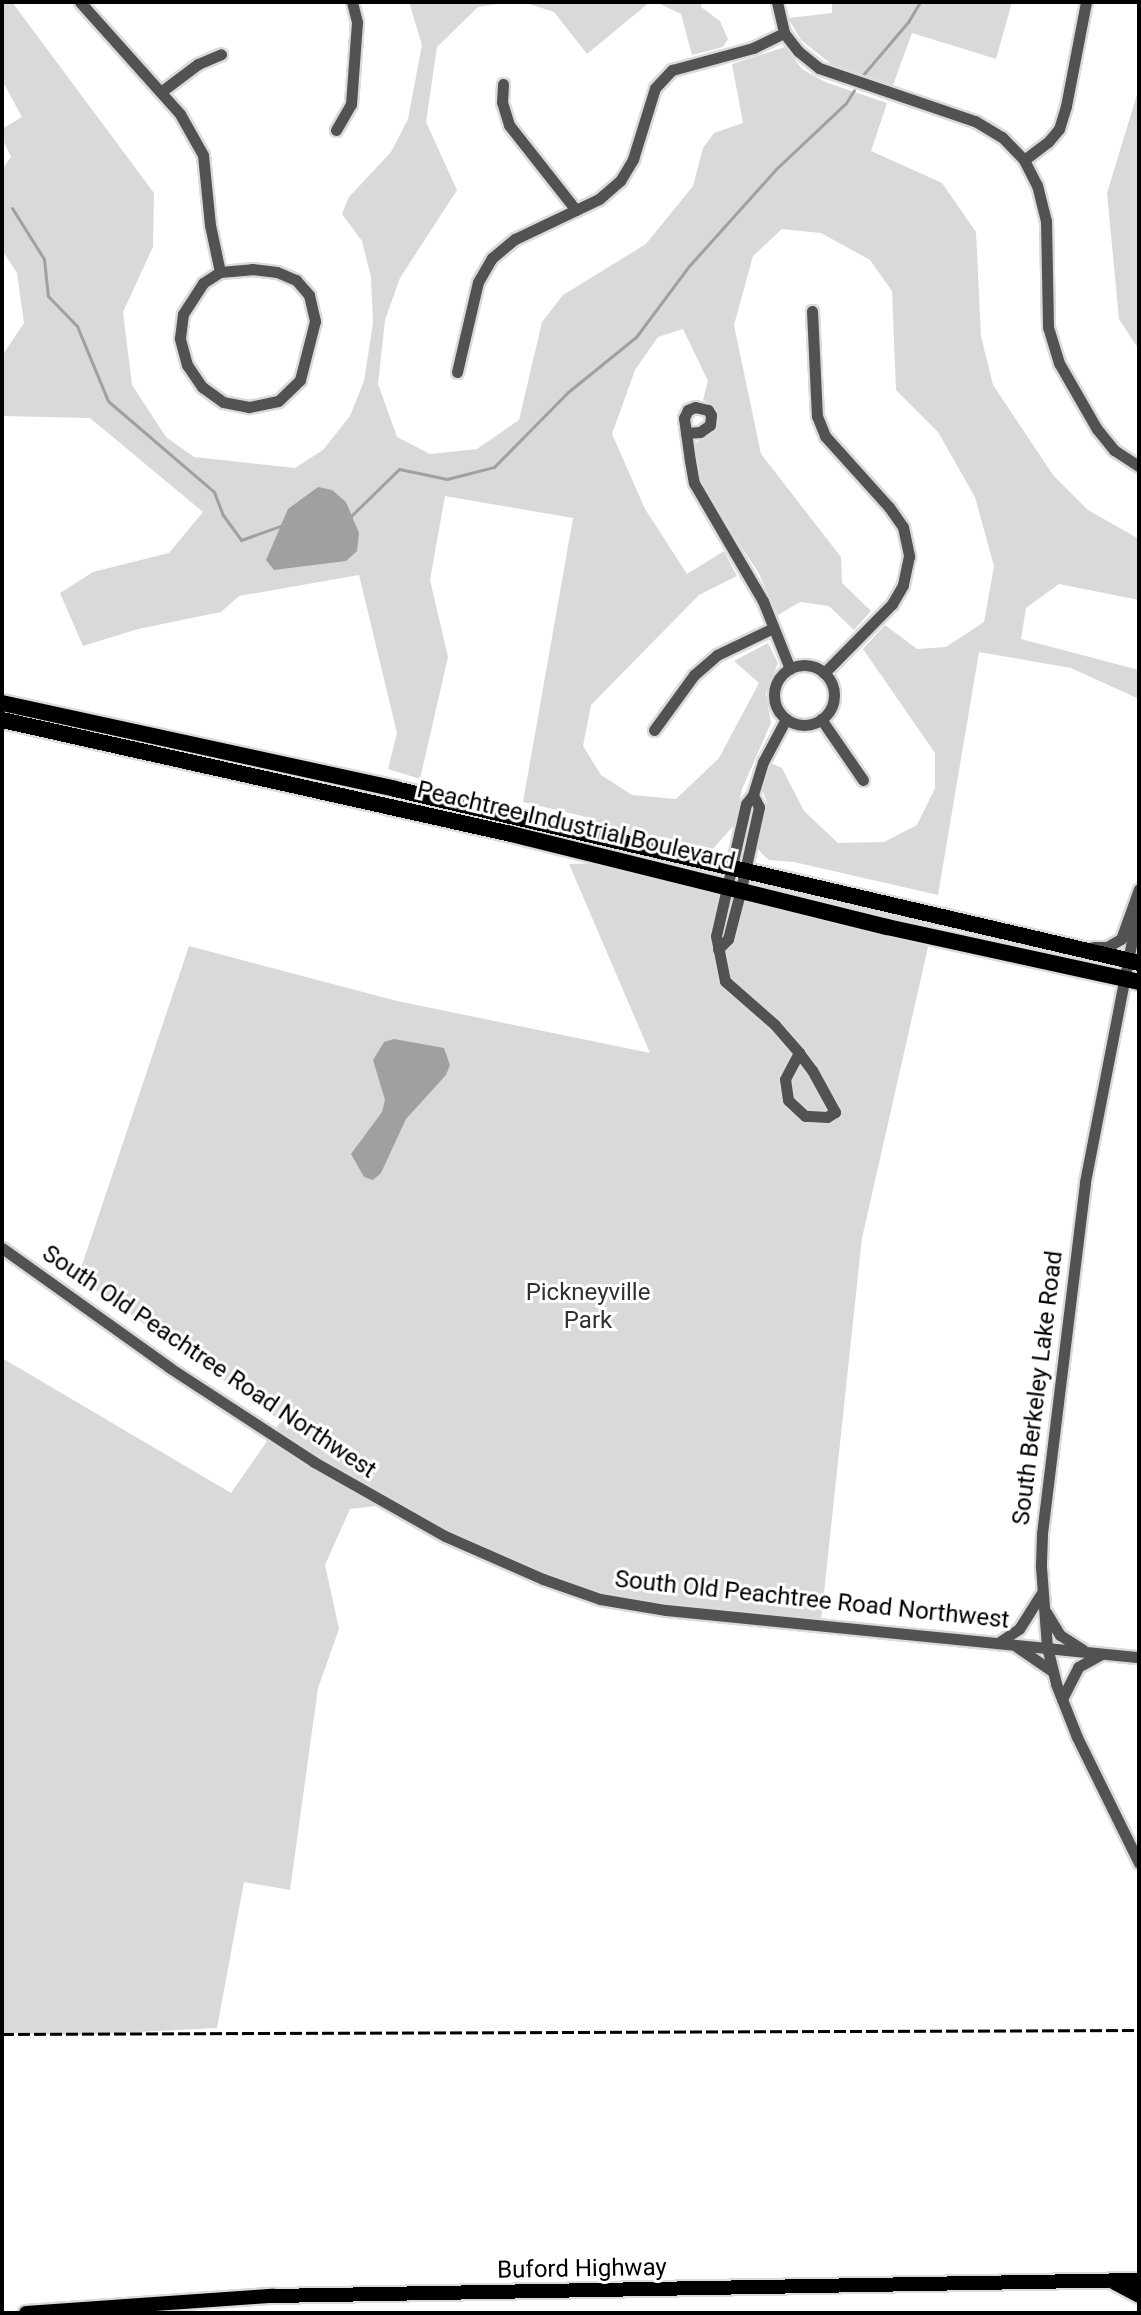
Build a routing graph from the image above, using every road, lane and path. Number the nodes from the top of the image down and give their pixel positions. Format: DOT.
graph roads {
  1 [pos="80,2"];
  2 [pos="352,2"];
  3 [pos="777,2"];
  4 [pos="1086,2"];
  5 [pos="784,33"];
  6 [pos="221,54"];
  7 [pos="503,84"];
  8 [pos="162,91"];
  9 [pos="336,130"];
  10 [pos="1024,160"];
  11 [pos="576,210"];
  12 [pos="220,272"];
  13 [pos="812,311"];
  14 [pos="457,372"];
  15 [pos="686,433"];
  16 [pos="1139,466"];
  17 [pos="773,628"];
  18 [pos="790,669"];
  19 [pos="824,673"];
  20 [pos="2,703"];
  21 [pos="786,719"];
  22 [pos="821,719"];
  23 [pos="2,720"];
  24 [pos="654,730"];
  25 [pos="863,780"];
  26 [pos="736,879"];
  27 [pos="1139,889"];
  28 [pos="1139,904"];
  29 [pos="1071,947"];
  30 [pos="1135,962"];
  31 [pos="1133,981"];
  32 [pos="799,1053"];
  33 [pos="2,1248"];
  34 [pos="1042,1600"];
  35 [pos="997,1643"];
  36 [pos="1013,1645"];
  37 [pos="1047,1647"];
  38 [pos="1087,1653"];
  39 [pos="1101,1654"];
  40 [pos="1139,1657"];
  41 [pos="1053,1673"];
  42 [pos="1062,1699"];
  43 [pos="1139,1863"];
  44 [pos="1139,2280"];
  45 [pos="1111,2281"];
  46 [pos="1139,2296"];
  47 [pos="59,2311"];
  48 [pos="26,2313"];
  1 -- 8 [label="street"];
  2 -- 9 [label="street"];
  3 -- 5 [label="street"];
  4 -- 10 [label="street"];
  5 -- 10 [label="street"];
  5 -- 11 [label="street"];
  6 -- 8 [label="street"];
  7 -- 11 [label="street"];
  8 -- 12 [label="street"];
  10 -- 16 [label="street"];
  11 -- 14 [label="street"];
  12 -- 12 [label="street"];
  13 -- 19 [label="street"];
  15 -- 17 [label="street"];
  17 -- 18 [label="street"];
  17 -- 24 [label="street"];
  18 -- 19 [label="street"];
  18 -- 21 [label="street"];
  19 -- 22 [label="street"];
  20 -- 26 [label="highway, Peachtree Industrial Boulevard"];
  21 -- 22 [label="street"];
  21 -- 26 [label="street"];
  22 -- 25 [label="street"];
  23 -- 26 [label="highway, Peachtree Industrial Boulevard"];
  26 -- 29 [label="highway, Peachtree Industrial Boulevard"];
  26 -- 31 [label="highway, Peachtree Industrial Boulevard"];
  26 -- 32 [label="street"];
  27 -- 29 [label="street"];
  28 -- 30 [label="street, South Berkeley Lake Road"];
  29 -- 30 [label="highway, Peachtree Industrial Boulevard"];
  30 -- 31 [label="street, South Berkeley Lake Road"];
  31 -- 34 [label="street, South Berkeley Lake Road"];
  32 -- 32 [label="street"];
  33 -- 35 [label="street, South Old Peachtree Road Northwest"];
  34 -- 35 [label="street"];
  34 -- 37 [label="street, South Berkeley Lake Road"];
  34 -- 38 [label="street"];
  35 -- 36 [label="street, South Old Peachtree Road Northwest"];
  36 -- 37 [label="street, South Old Peachtree Road Northwest"];
  36 -- 41 [label="street"];
  37 -- 38 [label="street, South Old Peachtree Road Northwest"];
  37 -- 41 [label="street, South Berkeley Lake Road"];
  38 -- 39 [label="street, South Old Peachtree Road Northwest"];
  39 -- 40 [label="street, South Old Peachtree Road Northwest"];
  39 -- 42 [label="street"];
  41 -- 42 [label="street, South Berkeley Lake Road"];
  42 -- 43 [label="street, South Berkeley Lake Road"];
  44 -- 45 [label="main road, Buford Highway"];
  45 -- 46 [label="main road"];
  45 -- 47 [label="main road, Buford Highway"];
  47 -- 48 [label="main road, Buford Highway"];
}
